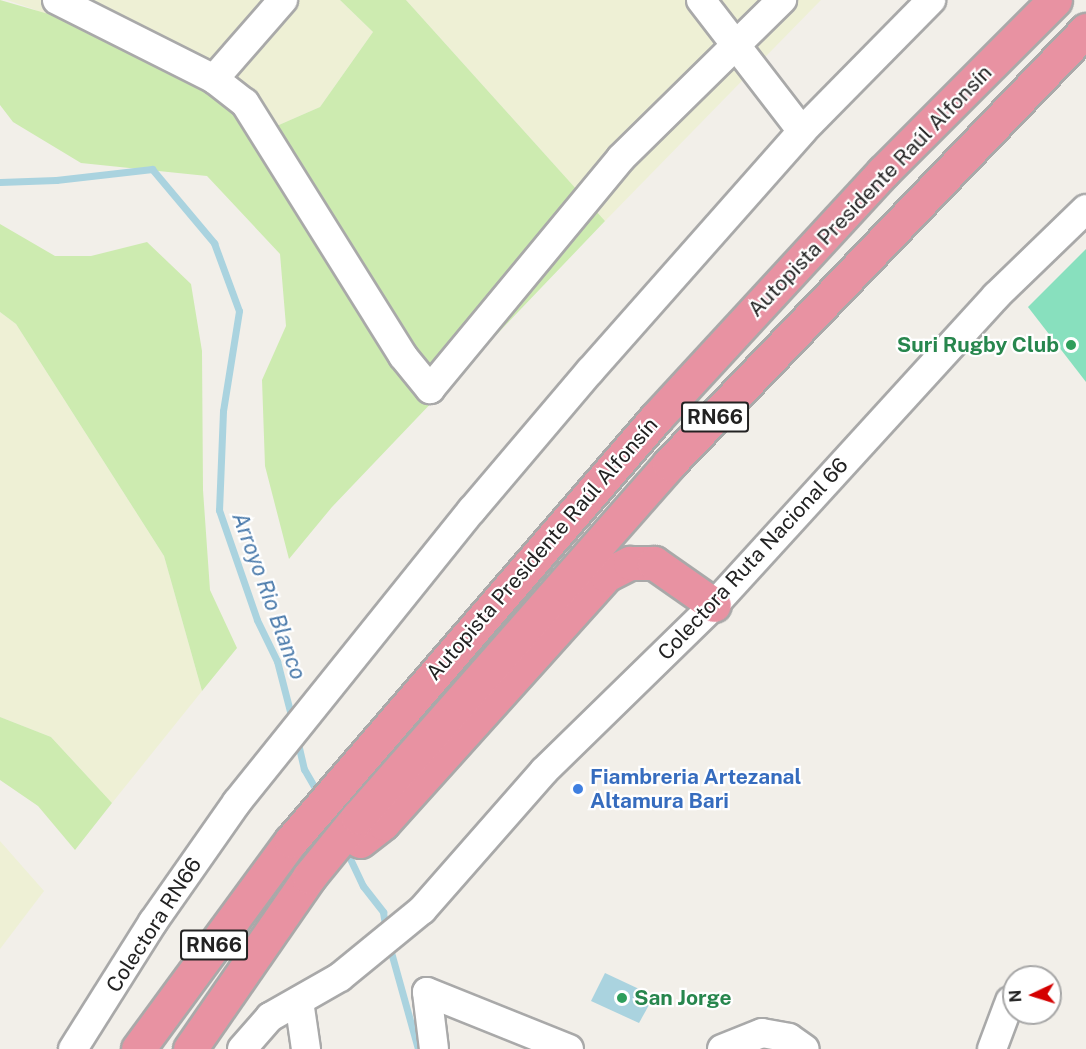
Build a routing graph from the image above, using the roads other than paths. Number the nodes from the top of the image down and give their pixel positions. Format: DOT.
graph roads {
  1 [pos="57,0"];
  2 [pos="283,0"];
  3 [pos="701,0"];
  4 [pos="782,0"];
  5 [pos="931,0"];
  6 [pos="1055,0"];
  7 [pos="1086,30"];
  8 [pos="734,44"];
  9 [pos="214,79"];
  10 [pos="802,131"];
  11 [pos="1086,209"];
  12 [pos="714,605"];
  13 [pos="366,824"];
  14 [pos="299,1000"];
  15 [pos="1002,1022"];
  16 [pos="304,1041"];
  17 [pos="73,1049"];
  18 [pos="138,1049"];
  19 [pos="190,1049"];
  20 [pos="242,1049"];
  21 [pos="434,1049"];
  22 [pos="569,1049"];
  23 [pos="722,1049"];
  24 [pos="805,1049"];
  25 [pos="992,1049"];
  1 -- 9 [label="street"];
  2 -- 9 [label="street"];
  3 -- 8 [label="street"];
  4 -- 8 [label="street"];
  5 -- 10 [label="street"];
  6 -- 18 [label="highway, Autopista Presidente Raúl Alfonsín / RN66"];
  7 -- 13 [label="highway, Autopista Presidente Raúl Alfonsín / RN66"];
  8 -- 9 [label="street"];
  8 -- 10 [label="street"];
  10 -- 17 [label="street, Colectora RN66"];
  11 -- 12 [label="street, Colectora Ruta Nacional 66"];
  12 -- 13 [label="highway"];
  12 -- 14 [label="street, Colectora Ruta Nacional 66"];
  13 -- 19 [label="highway, Autopista Presidente Raúl Alfonsín / RN66"];
  14 -- 16 [label="street"];
  14 -- 20 [label="street, Colectora Ruta Nacional 66"];
  15 -- 25 [label="street"];
  21 -- 22 [label="street"];
  23 -- 24 [label="street"];
}
